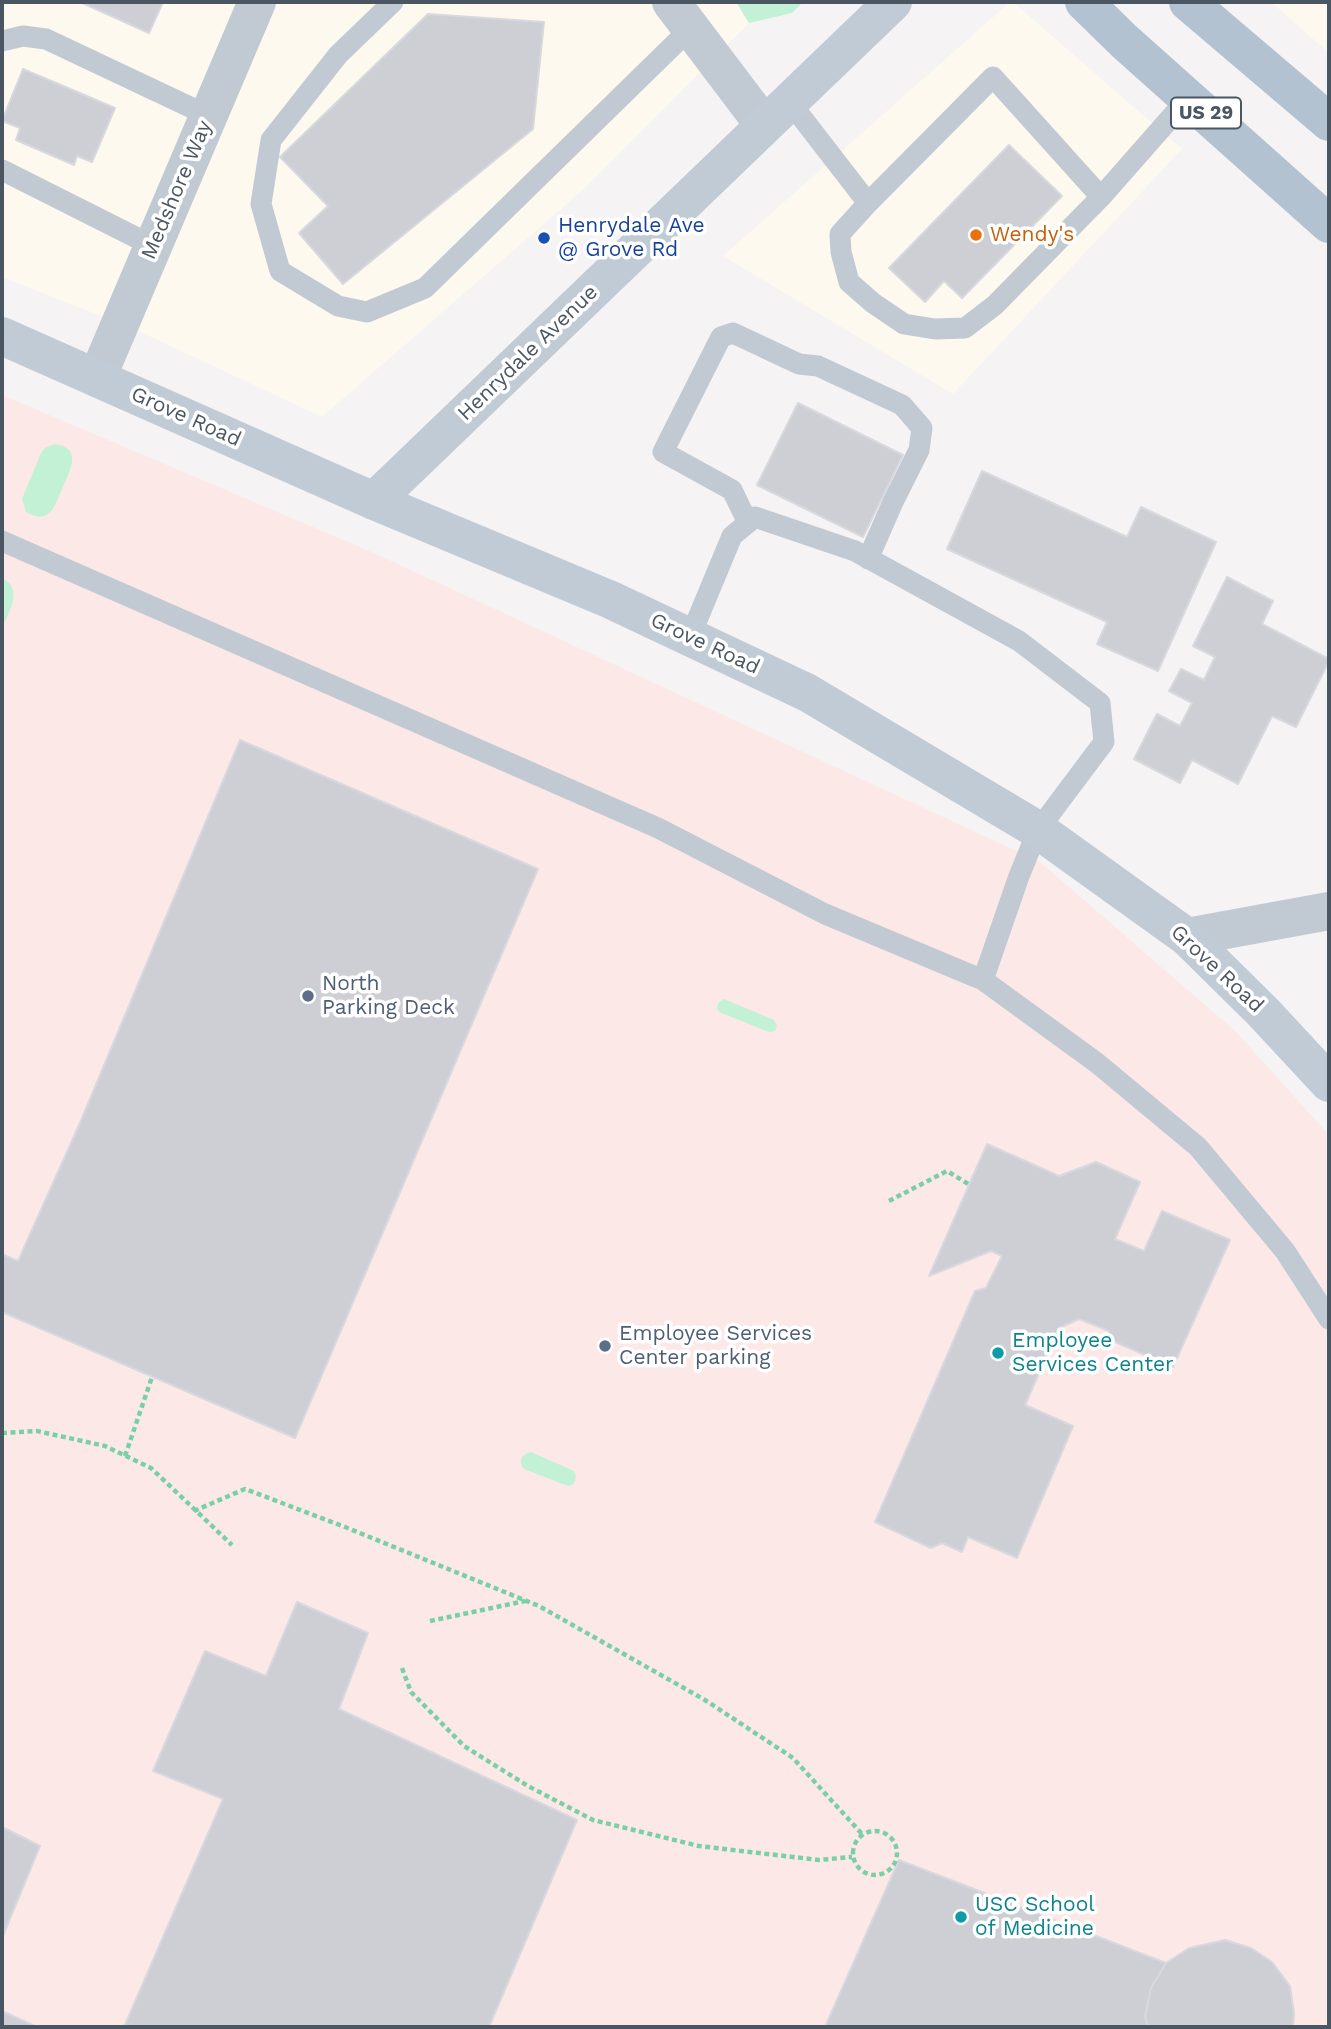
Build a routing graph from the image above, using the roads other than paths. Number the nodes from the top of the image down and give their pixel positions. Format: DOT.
graph roads {
  1 [pos="257,2"];
  2 [pos="393,2"];
  3 [pos="893,2"];
  4 [pos="1084,2"];
  5 [pos="1188,2"];
  6 [pos="681,15"];
  7 [pos="2,41"];
  8 [pos="1189,97"];
  9 [pos="776,113"];
  10 [pos="209,116"];
  11 [pos="1329,122"];
  12 [pos="2,170"];
  13 [pos="1101,197"];
  14 [pos="868,203"];
  15 [pos="1329,224"];
  16 [pos="153,246"];
  17 [pos="2,336"];
  18 [pos="97,378"];
  19 [pos="374,501"];
  20 [pos="748,523"];
  21 [pos="2,541"];
  22 [pos="869,559"];
  23 [pos="690,637"];
  24 [pos="1038,830"];
  25 [pos="1329,911"];
  26 [pos="1187,937"];
  27 [pos="983,980"];
  28 [pos="1329,1083"];
  29 [pos="1329,1319"];
  1 -- 10 [label="street, Medshore Way"];
  2 -- 6 [label="lane"];
  3 -- 9 [label="main road, Henrydale Avenue"];
  4 -- 8 [label="main road, US 29"];
  5 -- 11 [label="main road"];
  6 -- 9 [label="street"];
  7 -- 10 [label="lane"];
  8 -- 13 [label="lane"];
  8 -- 15 [label="main road, US 29"];
  9 -- 14 [label="lane"];
  9 -- 19 [label="main road, Henrydale Avenue"];
  10 -- 16 [label="street, Medshore Way"];
  12 -- 16 [label="lane"];
  13 -- 14 [label="lane"];
  13 -- 14 [label="lane"];
  16 -- 18 [label="street, Medshore Way"];
  17 -- 18 [label="main road, Grove Road"];
  18 -- 19 [label="main road, Grove Road"];
  19 -- 23 [label="main road, Grove Road"];
  20 -- 22 [label="lane"];
  20 -- 22 [label="lane"];
  20 -- 23 [label="lane"];
  21 -- 27 [label="lane"];
  22 -- 24 [label="lane"];
  23 -- 24 [label="main road, Grove Road"];
  24 -- 26 [label="main road, Grove Road"];
  24 -- 27 [label="lane"];
  25 -- 26 [label="street"];
  26 -- 28 [label="main road, Grove Road"];
  27 -- 29 [label="lane"];
}
